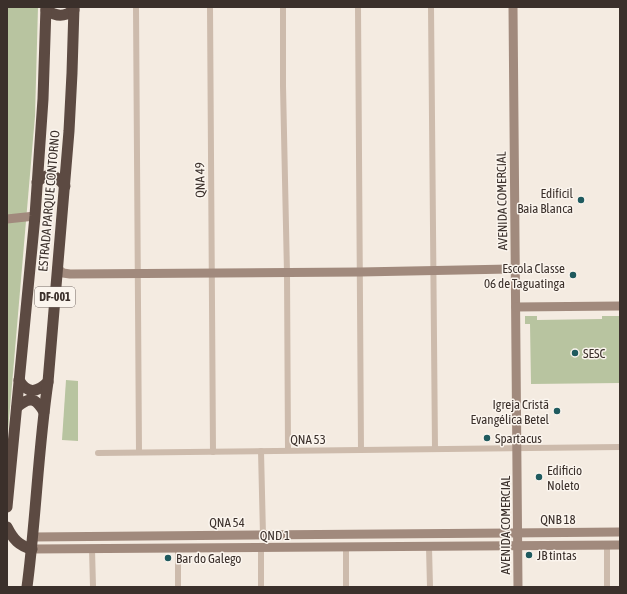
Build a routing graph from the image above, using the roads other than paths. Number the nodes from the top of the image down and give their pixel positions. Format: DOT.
graph roads {
  1 [pos="136,7"];
  2 [pos="210,7"];
  3 [pos="284,7"];
  4 [pos="358,7"];
  5 [pos="432,7"];
  6 [pos="513,7"];
  7 [pos="46,8"];
  8 [pos="74,8"];
  9 [pos="37,182"];
  10 [pos="65,186"];
  11 [pos="35,216"];
  12 [pos="7,219"];
  13 [pos="58,268"];
  14 [pos="516,269"];
  15 [pos="433,270"];
  16 [pos="360,272"];
  17 [pos="138,273"];
  18 [pos="212,273"];
  19 [pos="287,273"];
  20 [pos="70,274"];
  21 [pos="57,282"];
  22 [pos="620,306"];
  23 [pos="516,307"];
  24 [pos="19,380"];
  25 [pos="48,382"];
  26 [pos="17,407"];
  27 [pos="44,412"];
  28 [pos="620,447"];
  29 [pos="518,448"];
  30 [pos="435,449"];
  31 [pos="261,450"];
  32 [pos="288,450"];
  33 [pos="361,450"];
  34 [pos="139,452"];
  35 [pos="213,452"];
  36 [pos="98,453"];
  37 [pos="7,507"];
  38 [pos="7,527"];
  39 [pos="518,532"];
  40 [pos="599,532"];
  41 [pos="620,532"];
  42 [pos="466,533"];
  43 [pos="263,535"];
  44 [pos="295,535"];
  45 [pos="311,535"];
  46 [pos="33,537"];
  47 [pos="68,537"];
  48 [pos="518,546"];
  49 [pos="603,546"];
  50 [pos="620,546"];
  51 [pos="346,547"];
  52 [pos="429,547"];
  53 [pos="466,547"];
  54 [pos="178,548"];
  55 [pos="261,548"];
  56 [pos="295,548"];
  57 [pos="310,548"];
  58 [pos="32,549"];
  59 [pos="67,549"];
  60 [pos="92,549"];
  61 [pos="27,587"];
  62 [pos="93,587"];
  63 [pos="178,587"];
  64 [pos="261,587"];
  65 [pos="346,587"];
  66 [pos="430,587"];
  67 [pos="518,587"];
  68 [pos="607,587"];
  1 -- 17 [label="street"];
  2 -- 18 [label="street, QNA 49"];
  3 -- 19 [label="street"];
  4 -- 16 [label="street"];
  5 -- 15 [label="street"];
  6 -- 14 [label="main road, AVENIDA COMERCIAL"];
  7 -- 8 [label="highway"];
  7 -- 9 [label="highway, ESTRADA PARQUE CONTORNO / DF-001"];
  8 -- 10 [label="highway, ESTRADA PARQUE CONTORNO / DF-001"];
  9 -- 10 [label="highway"];
  9 -- 11 [label="highway, ESTRADA PARQUE CONTORNO / DF-001"];
  10 -- 13 [label="highway, ESTRADA PARQUE CONTORNO / DF-001"];
  11 -- 12 [label="main road"];
  11 -- 24 [label="highway, ESTRADA PARQUE CONTORNO / DF-001"];
  13 -- 20 [label="main road"];
  13 -- 21 [label="highway, ESTRADA PARQUE CONTORNO / DF-001"];
  14 -- 15 [label="main road"];
  14 -- 23 [label="main road, AVENIDA COMERCIAL"];
  15 -- 16 [label="main road"];
  15 -- 30 [label="street"];
  16 -- 19 [label="main road"];
  16 -- 33 [label="street"];
  17 -- 18 [label="main road"];
  17 -- 20 [label="main road"];
  17 -- 34 [label="street"];
  18 -- 19 [label="main road"];
  18 -- 35 [label="street, QNA 49"];
  19 -- 32 [label="street"];
  20 -- 21 [label="main road"];
  21 -- 25 [label="highway, ESTRADA PARQUE CONTORNO / DF-001"];
  22 -- 23 [label="main road"];
  23 -- 29 [label="main road, AVENIDA COMERCIAL"];
  24 -- 25 [label="highway"];
  24 -- 26 [label="highway, ESTRADA PARQUE CONTORNO / DF-001"];
  25 -- 27 [label="highway, ESTRADA PARQUE CONTORNO / DF-001"];
  26 -- 27 [label="highway"];
  26 -- 37 [label="highway, ESTRADA PARQUE CONTORNO / DF-001"];
  27 -- 46 [label="highway, ESTRADA PARQUE CONTORNO / DF-001"];
  28 -- 29 [label="street, QNA 53"];
  29 -- 30 [label="street, QNA 53"];
  29 -- 39 [label="main road, AVENIDA COMERCIAL"];
  30 -- 33 [label="street, QNA 53"];
  31 -- 32 [label="street, QNA 53"];
  31 -- 35 [label="street, QNA 53"];
  31 -- 43 [label="street"];
  32 -- 33 [label="street, QNA 53"];
  34 -- 35 [label="street, QNA 53"];
  34 -- 36 [label="street, QNA 53"];
  38 -- 58 [label="highway"];
  39 -- 40 [label="main road, QNB 18"];
  39 -- 42 [label="main road, QNA 54"];
  39 -- 48 [label="main road, AVENIDA COMERCIAL"];
  40 -- 41 [label="main road, QNB 18"];
  40 -- 49 [label="main road"];
  42 -- 45 [label="main road, QNA 54"];
  42 -- 53 [label="main road"];
  43 -- 44 [label="main road, QNA 54"];
  43 -- 47 [label="main road, QNA 54"];
  44 -- 45 [label="main road, QNA 54"];
  44 -- 56 [label="main road"];
  45 -- 57 [label="main road"];
  46 -- 47 [label="main road, QNA 54"];
  46 -- 58 [label="highway, ESTRADA PARQUE CONTORNO / DF-001"];
  47 -- 59 [label="main road"];
  48 -- 49 [label="main road, QND 1"];
  48 -- 53 [label="main road, QND 1"];
  48 -- 67 [label="main road, AVENIDA COMERCIAL"];
  49 -- 50 [label="main road, QND 1"];
  49 -- 68 [label="street"];
  51 -- 52 [label="main road, QND 1"];
  51 -- 57 [label="main road, QND 1"];
  51 -- 65 [label="street"];
  52 -- 53 [label="main road, QND 1"];
  52 -- 66 [label="street"];
  54 -- 55 [label="main road, QND 1"];
  54 -- 60 [label="main road, QND 1"];
  54 -- 63 [label="street"];
  55 -- 56 [label="main road, QND 1"];
  55 -- 64 [label="street"];
  56 -- 57 [label="main road, QND 1"];
  58 -- 59 [label="main road, QND 1"];
  58 -- 61 [label="highway, ESTRADA PARQUE CONTORNO / DF-001"];
  59 -- 60 [label="main road, QND 1"];
  60 -- 62 [label="street"];
}
